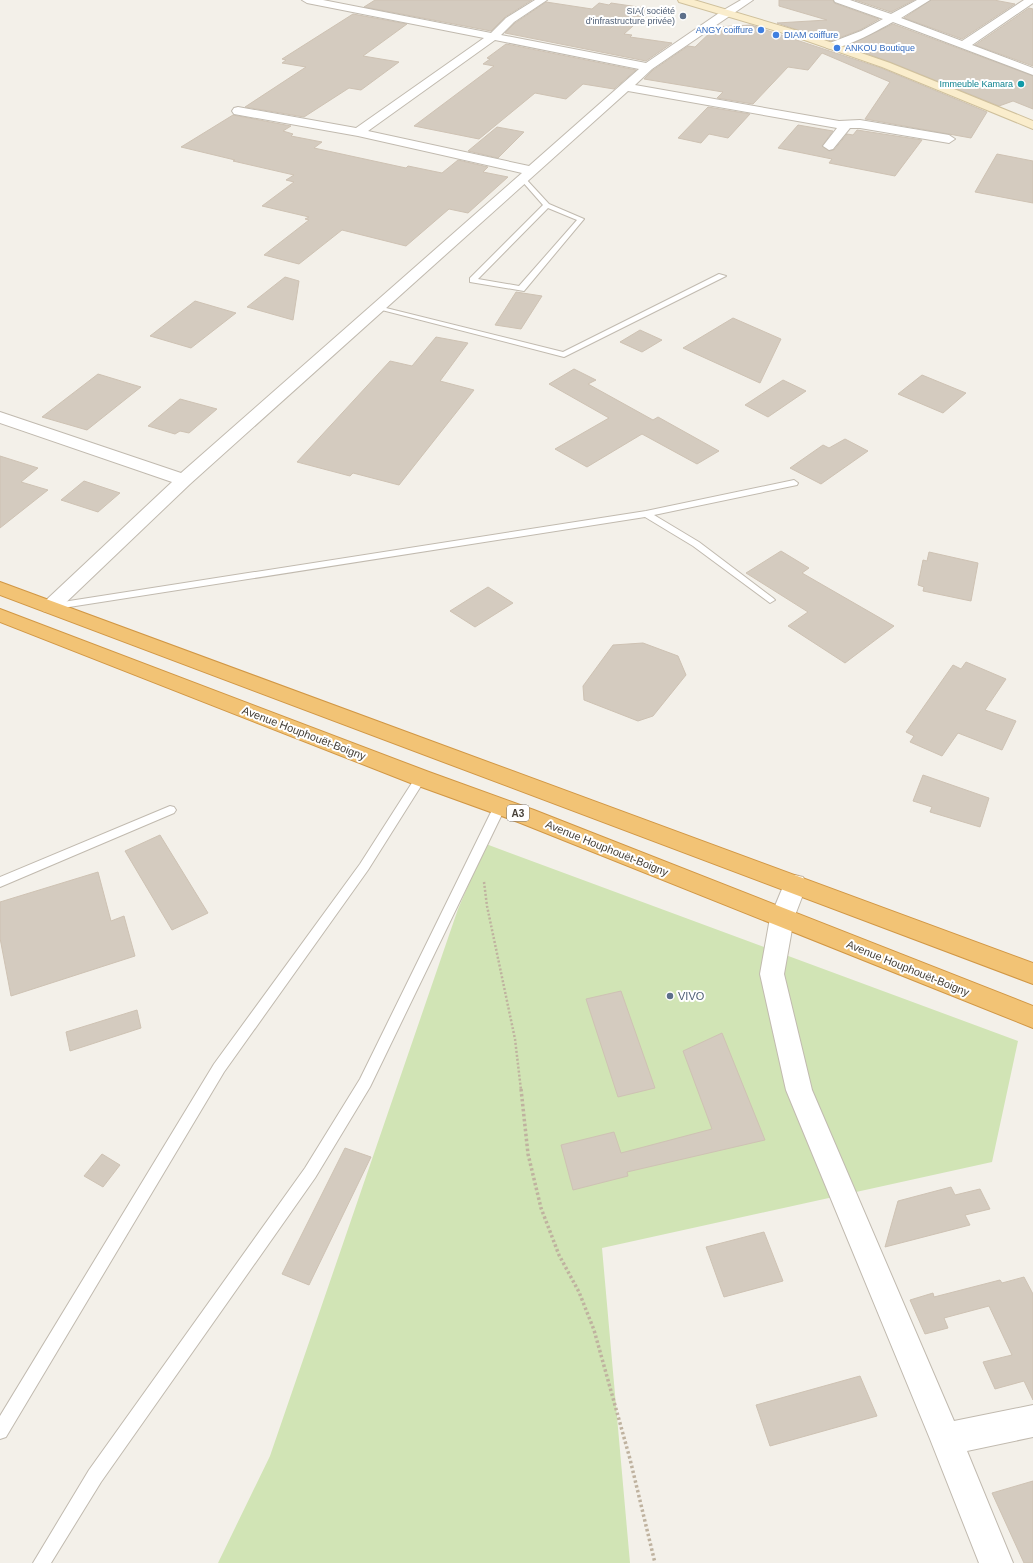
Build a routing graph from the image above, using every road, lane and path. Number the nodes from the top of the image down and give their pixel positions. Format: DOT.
graph roads {
  1 [pos="307,0"];
  2 [pos="542,0"];
  3 [pos="683,0"];
  4 [pos="748,0"];
  5 [pos="839,0"];
  6 [pos="925,0"];
  7 [pos="1031,0"];
  8 [pos="726,13"];
  9 [pos="894,19"];
  10 [pos="494,36"];
  11 [pos="831,46"];
  12 [pos="964,46"];
  13 [pos="648,66"];
  14 [pos="1033,72"];
  15 [pos="626,87"];
  16 [pos="238,111"];
  17 [pos="847,124"];
  18 [pos="1033,125"];
  19 [pos="358,132"];
  20 [pos="949,139"];
  21 [pos="829,146"];
  22 [pos="528,175"];
  23 [pos="547,205"];
  24 [pos="722,276"];
  25 [pos="378,308"];
  26 [pos="0,417"];
  27 [pos="184,480"];
  28 [pos="794,483"];
  29 [pos="646,514"];
  30 [pos="0,588"];
  31 [pos="770,600"];
  32 [pos="50,607"];
  33 [pos="0,615"];
  34 [pos="421,778"];
  35 [pos="500,806"];
  36 [pos="170,810"];
  37 [pos="484,876"];
  38 [pos="0,882"];
  39 [pos="795,884"];
  40 [pos="782,918"];
  41 [pos="1033,974"];
  42 [pos="1033,1017"];
  43 [pos="1033,1421"];
  44 [pos="0,1432"];
  45 [pos="946,1439"];
  46 [pos="41,1563"];
  47 [pos="655,1563"];
  48 [pos="996,1563"];
  1 -- 10 [label="street"];
  2 -- 10 [label="street"];
  3 -- 8 [label="main road"];
  4 -- 8 [label="street"];
  5 -- 9 [label="street"];
  6 -- 9 [label="street"];
  7 -- 12 [label="street"];
  8 -- 11 [label="main road"];
  8 -- 13 [label="street"];
  9 -- 11 [label="street"];
  9 -- 12 [label="street"];
  10 -- 13 [label="street"];
  10 -- 19 [label="street"];
  11 -- 18 [label="main road"];
  12 -- 14 [label="street"];
  13 -- 15 [label="street"];
  15 -- 17 [label="street"];
  15 -- 22 [label="street"];
  16 -- 19 [label="street"];
  17 -- 20 [label="street"];
  17 -- 21 [label="street"];
  19 -- 22 [label="street"];
  22 -- 23 [label="lane"];
  22 -- 25 [label="street"];
  23 -- 23 [label="lane"];
  24 -- 25 [label="lane"];
  25 -- 27 [label="street"];
  26 -- 27 [label="street"];
  27 -- 32 [label="street"];
  28 -- 29 [label="lane"];
  29 -- 31 [label="lane"];
  29 -- 32 [label="lane"];
  30 -- 32 [label="highway"];
  32 -- 39 [label="highway"];
  33 -- 34 [label="highway, Avenue Houphouët-Boigny / A3"];
  34 -- 35 [label="highway, Avenue Houphouët-Boigny / A3"];
  34 -- 44 [label="lane"];
  35 -- 40 [label="highway, Avenue Houphouët-Boigny / A3"];
  35 -- 46 [label="lane"];
  36 -- 38 [label="lane"];
  37 -- 47 [label="path"];
  39 -- 40 [label="street"];
  39 -- 41 [label="highway"];
  40 -- 42 [label="highway, Avenue Houphouët-Boigny / A3"];
  40 -- 45 [label="street"];
  43 -- 45 [label="street"];
  45 -- 48 [label="street"];
}
